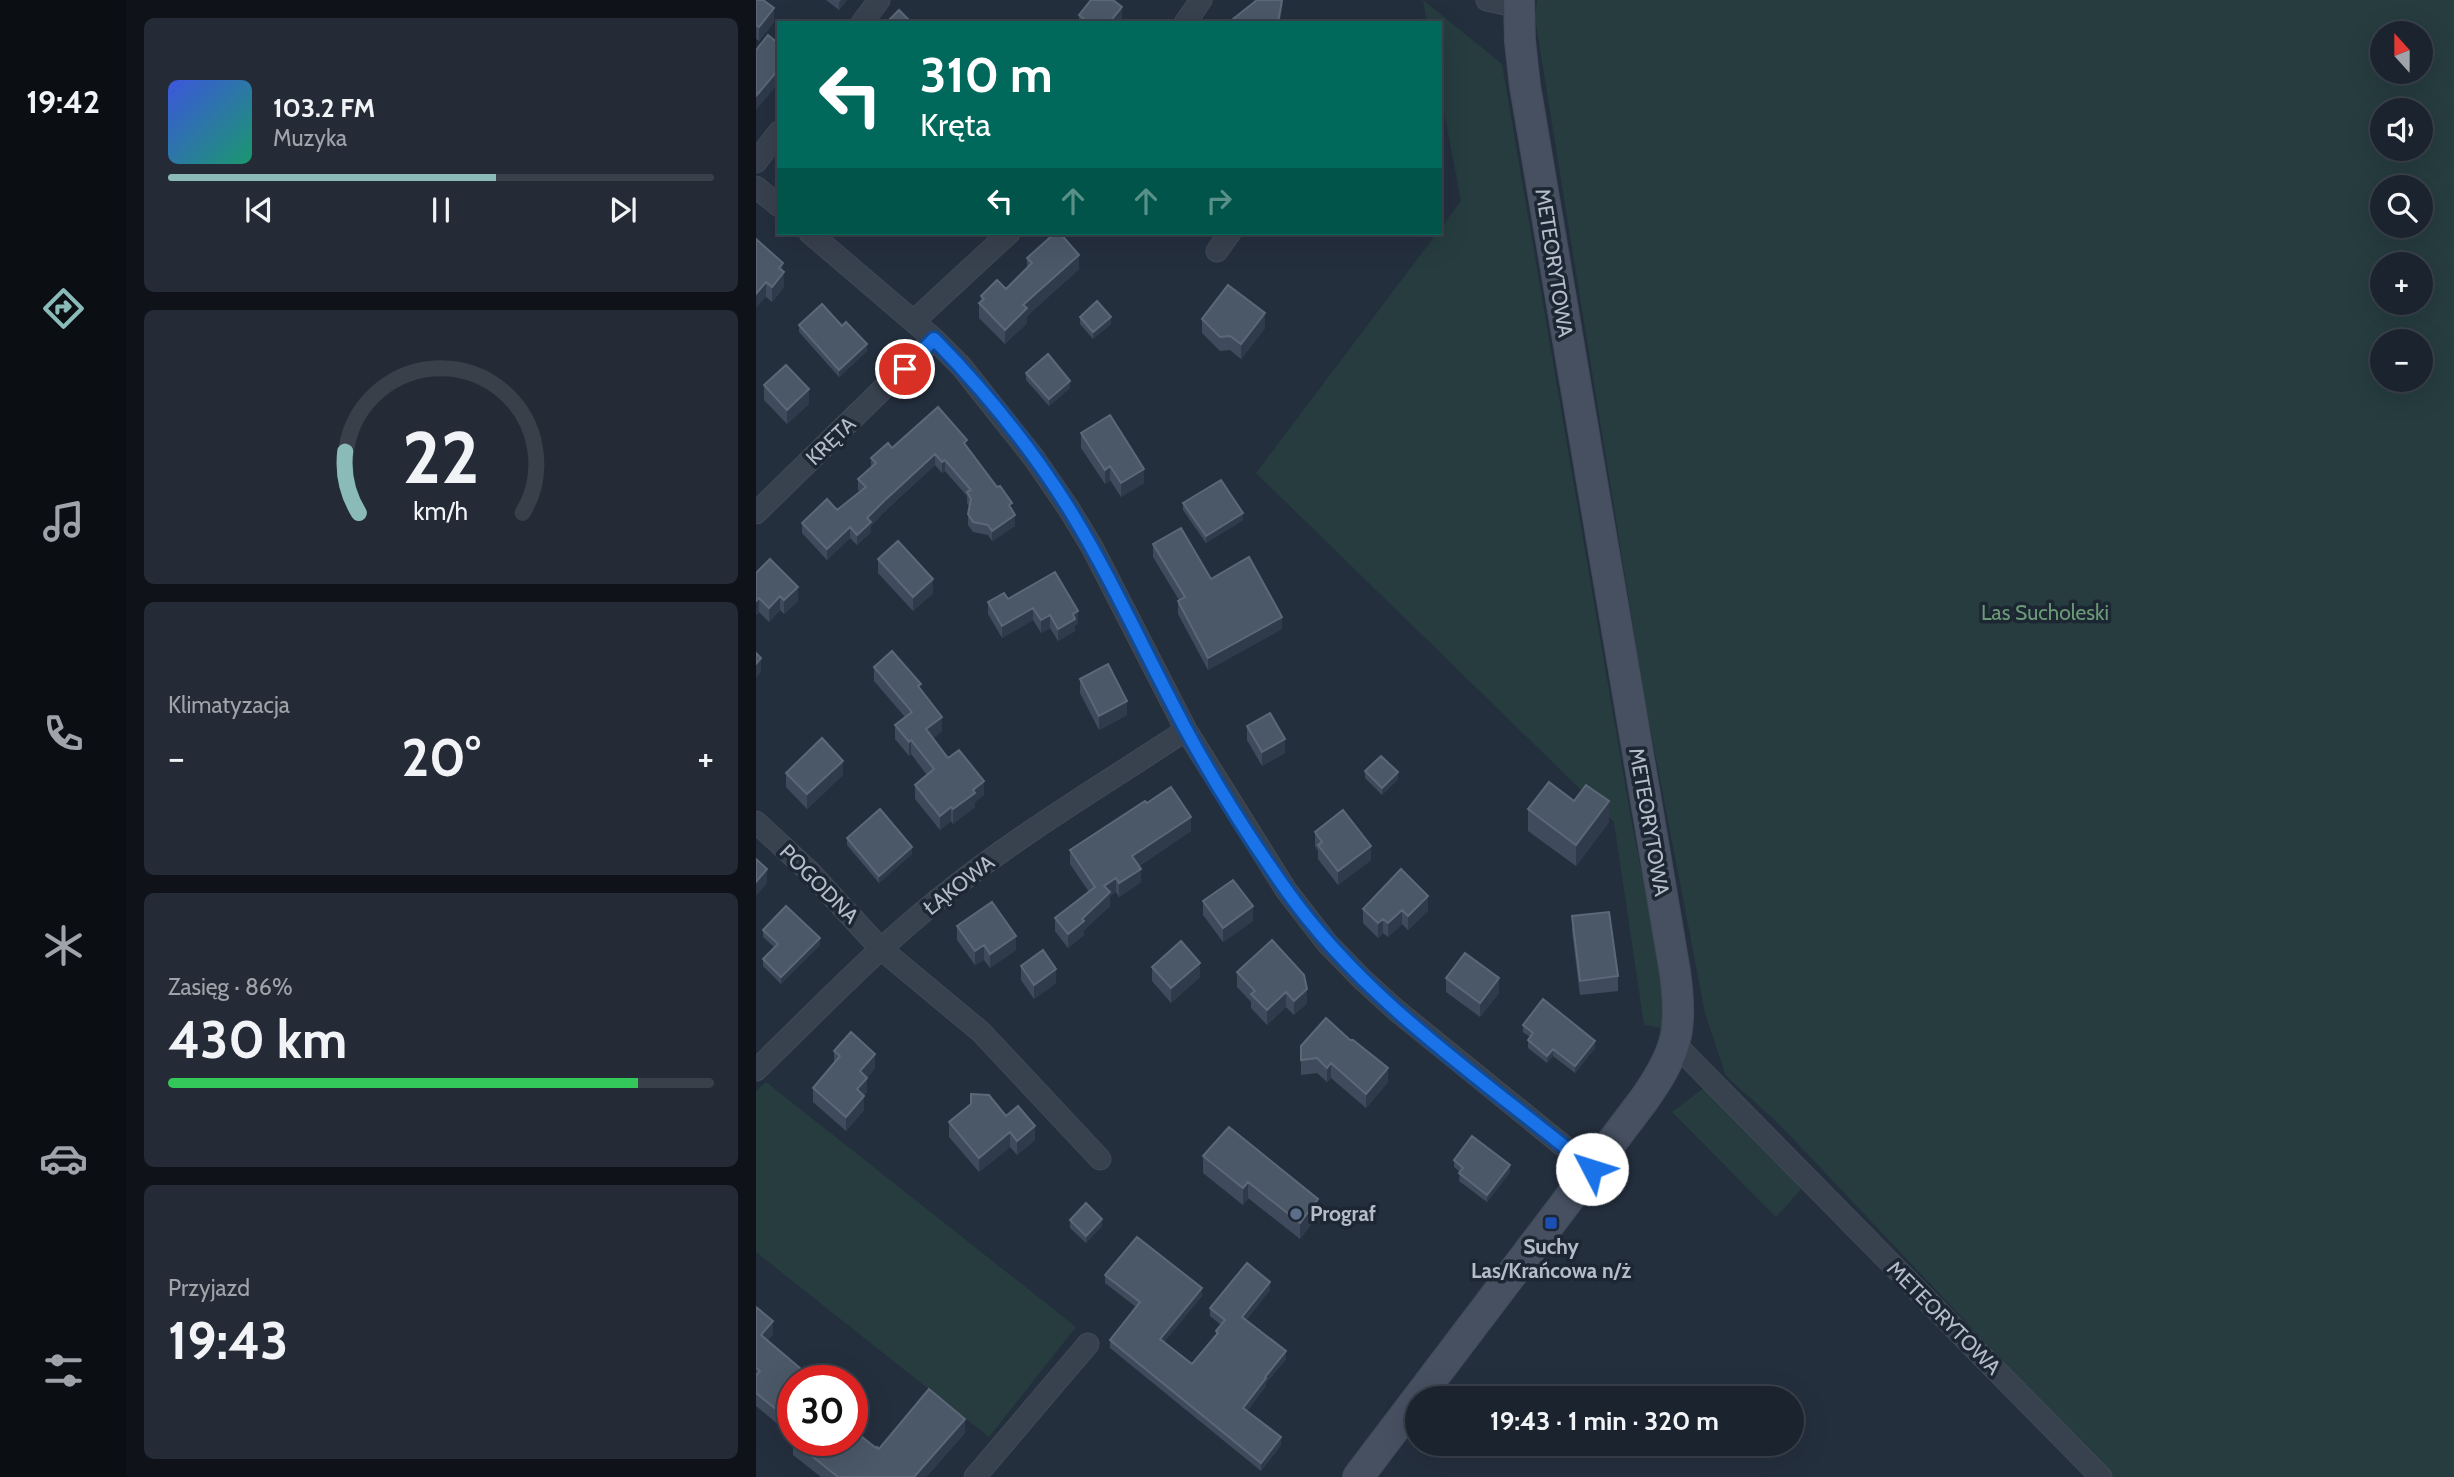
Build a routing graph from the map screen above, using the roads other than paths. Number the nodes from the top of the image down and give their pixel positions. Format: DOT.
graph roads {
  1 [pos="879,0"];
  2 [pos="1201,0"];
  3 [pos="1487,0"];
  4 [pos="1519,3"];
  5 [pos="863,21"];
  6 [pos="1186,21"];
  7 [pos="777,135"];
  8 [pos="756,162"];
  9 [pos="756,187"];
  10 [pos="777,204"];
  11 [pos="812,235"];
  12 [pos="1007,235"];
  13 [pos="1229,235"];
  14 [pos="1217,251"];
  15 [pos="914,321"];
  16 [pos="934,339"];
  17 [pos="756,513"];
  18 [pos="1186,730"];
  19 [pos="756,822"];
  20 [pos="880,948"];
  21 [pos="1675,1044"];
  22 [pos="756,1070"];
  23 [pos="1100,1159"];
  24 [pos="1592,1169"];
  25 [pos="1087,1344"];
  26 [pos="975,1477"];
  27 [pos="1358,1477"];
  28 [pos="2101,1477"];
  1 -- 5 [label="street"];
  2 -- 6 [label="street"];
  3 -- 4 [label="street"];
  4 -- 21 [label="street, METEORYTOWA"];
  7 -- 8 [label="street"];
  9 -- 10 [label="street"];
  11 -- 15 [label="street"];
  12 -- 15 [label="street"];
  13 -- 14 [label="street"];
  15 -- 16 [label="street"];
  16 -- 17 [label="street, KRĘTA"];
  16 -- 18 [label="street"];
  18 -- 20 [label="street, ŁĄKOWA"];
  18 -- 24 [label="street"];
  19 -- 20 [label="street, POGODNA"];
  20 -- 22 [label="street, ŁĄKOWA"];
  20 -- 23 [label="street, POGODNA"];
  21 -- 24 [label="street"];
  21 -- 28 [label="street, METEORYTOWA"];
  24 -- 27 [label="street"];
  25 -- 26 [label="street"];
}
